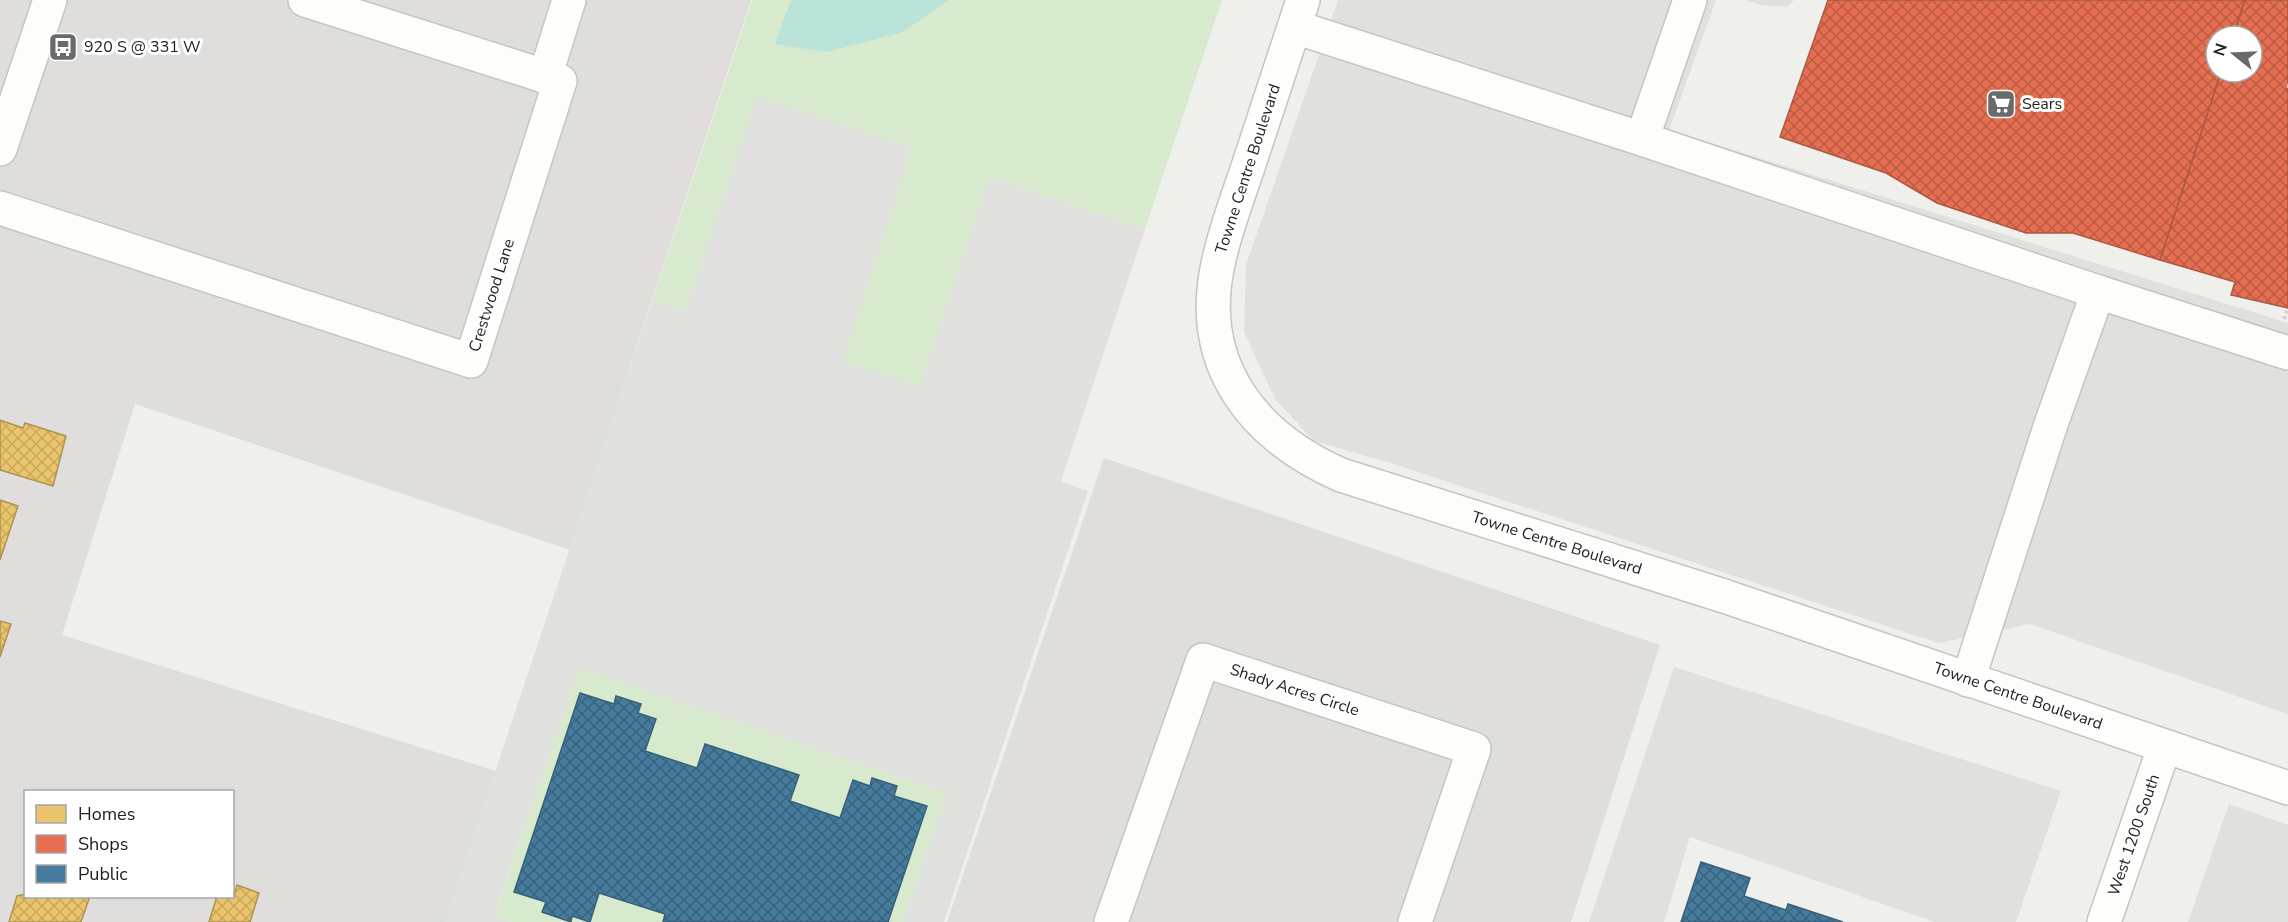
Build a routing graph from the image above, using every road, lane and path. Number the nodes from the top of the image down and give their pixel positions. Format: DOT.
graph roads {
  1 [pos="50,0"];
  2 [pos="305,0"];
  3 [pos="569,0"];
  4 [pos="1690,0"];
  5 [pos="1299,13"];
  6 [pos="545,76"];
  7 [pos="1642,139"];
  8 [pos="0,149"];
  9 [pos="0,208"];
  10 [pos="2098,292"];
  11 [pos="2288,353"];
  12 [pos="1968,680"];
  13 [pos="2164,748"];
  14 [pos="2288,788"];
  15 [pos="1111,922"];
  16 [pos="1415,922"];
  17 [pos="2104,922"];
  1 -- 8 [label="street"];
  2 -- 6 [label="street"];
  3 -- 6 [label="street"];
  4 -- 7 [label="street"];
  5 -- 7 [label="street"];
  5 -- 12 [label="street, Towne Centre Boulevard"];
  6 -- 9 [label="street, Crestwood Lane"];
  7 -- 10 [label="street"];
  10 -- 11 [label="street"];
  10 -- 12 [label="street"];
  12 -- 13 [label="street, Towne Centre Boulevard"];
  13 -- 14 [label="street, Towne Centre Boulevard"];
  13 -- 17 [label="street, West 1200 South"];
  15 -- 16 [label="street, Shady Acres Circle"];
}
